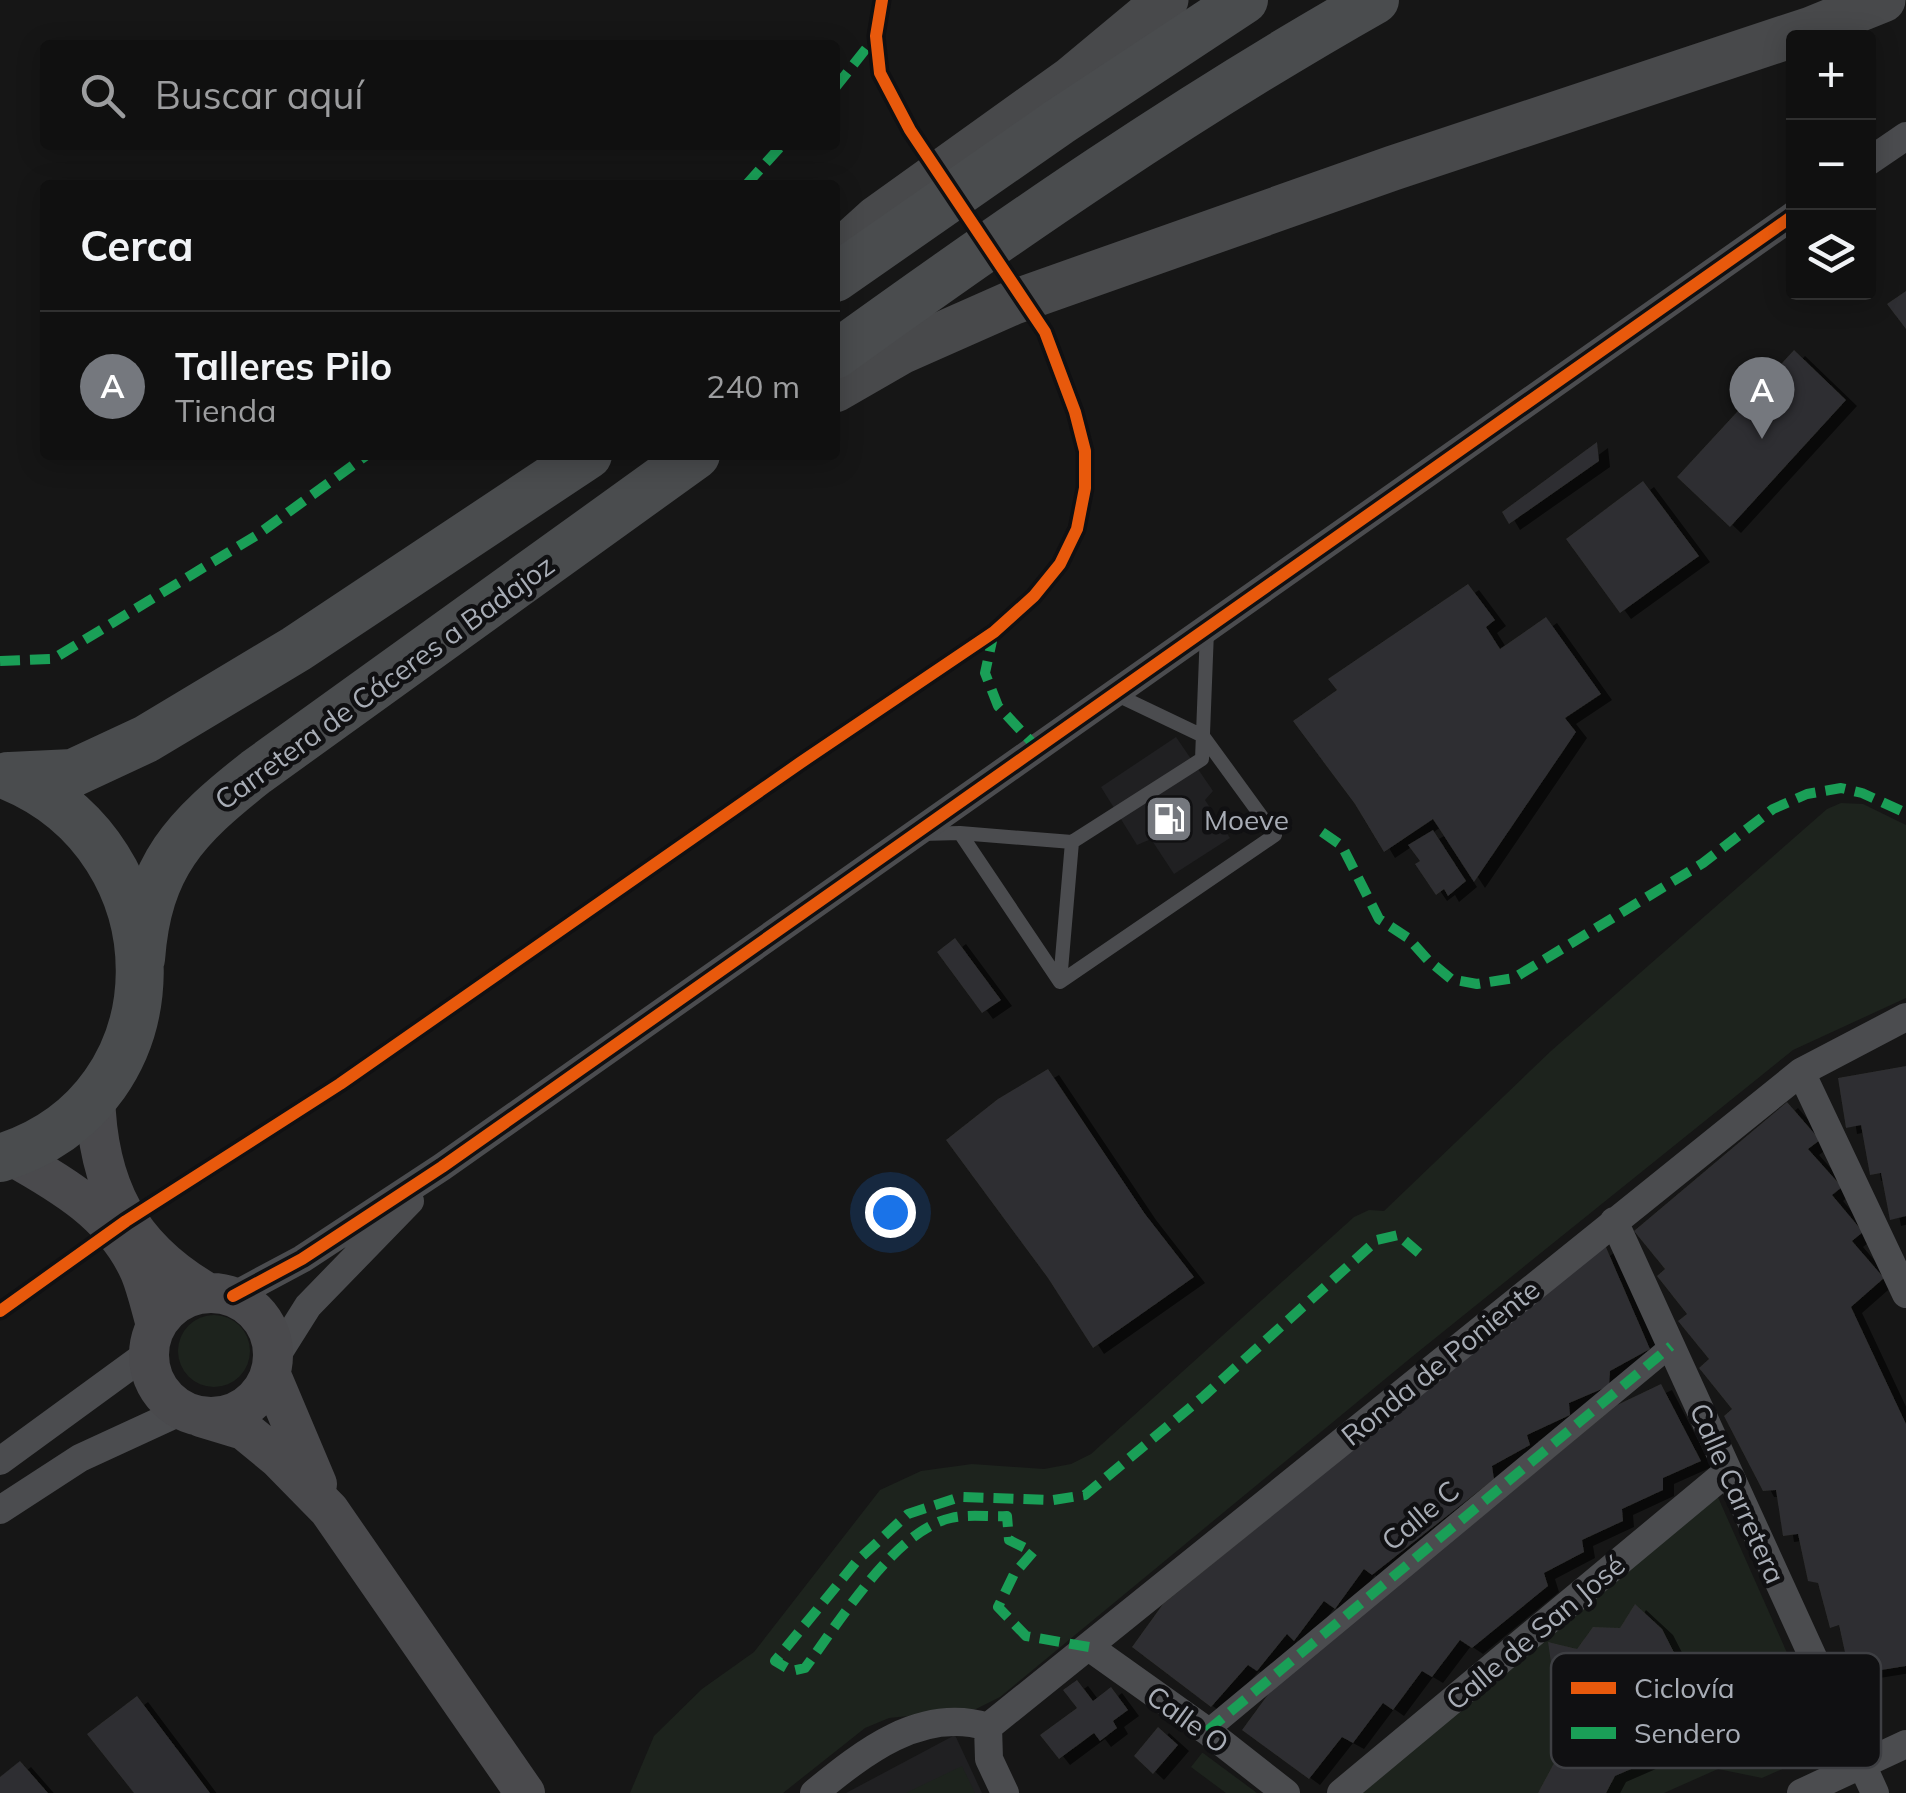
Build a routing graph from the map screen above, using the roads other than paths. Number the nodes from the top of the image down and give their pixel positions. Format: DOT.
graph roads {
  1 [pos="1166,0"];
  2 [pos="1244,0"];
  3 [pos="1374,0"];
  4 [pos="1882,0"];
  5 [pos="1906,136"];
  6 [pos="1876,157"];
  7 [pos="1786,221"];
  8 [pos="840,251"];
  9 [pos="840,275"];
  10 [pos="840,351"];
  11 [pos="840,387"];
  12 [pos="580,460"];
  13 [pos="689,460"];
  14 [pos="713,460"];
  15 [pos="596,527"];
  16 [pos="1207,628"];
  17 [pos="1114,694"];
  18 [pos="1203,736"];
  19 [pos="5,775"];
  20 [pos="960,833"];
  21 [pos="915,834"];
  22 [pos="1072,842"];
  23 [pos="141,959"];
  24 [pos="1060,982"];
  25 [pos="1906,1017"];
  26 [pos="1801,1072"];
  27 [pos="95,1094"];
  28 [pos="5,1157"];
  29 [pos="442,1167"];
  30 [pos="1614,1221"];
  31 [pos="220,1294"];
  32 [pos="1906,1294"];
  33 [pos="152,1339"];
  34 [pos="1671,1346"];
  35 [pos="272,1367"];
  36 [pos="191,1414"];
  37 [pos="0,1461"];
  38 [pos="1728,1471"];
  39 [pos="0,1510"];
  40 [pos="329,1510"];
  41 [pos="1089,1647"];
  42 [pos="1811,1653"];
  43 [pos="988,1727"];
  44 [pos="1207,1731"];
  45 [pos="1906,1744"];
  46 [pos="1881,1756"];
  47 [pos="1855,1768"];
  48 [pos="1863,1768"];
  49 [pos="525,1793"];
  50 [pos="814,1793"];
  51 [pos="1005,1793"];
  52 [pos="1286,1793"];
  53 [pos="1342,1793"];
  54 [pos="1801,1793"];
  55 [pos="1875,1793"];
  1 -- 8 [label="main road"];
  2 -- 9 [label="highway"];
  3 -- 10 [label="highway"];
  4 -- 11 [label="main road"];
  5 -- 6 [label="street"];
  7 -- 16 [label="street"];
  12 -- 19 [label="highway"];
  13 -- 15 [label="highway, Carretera de Cáceres a Badajoz"];
  14 -- 15 [label="main road"];
  15 -- 23 [label="highway, Carretera de Cáceres a Badajoz"];
  16 -- 17 [label="street"];
  16 -- 18 [label="lane"];
  17 -- 18 [label="lane"];
  17 -- 21 [label="street"];
  18 -- 22 [label="lane"];
  18 -- 24 [label="lane"];
  19 -- 23 [label="highway"];
  20 -- 21 [label="lane"];
  20 -- 22 [label="lane"];
  20 -- 24 [label="lane"];
  21 -- 29 [label="street"];
  22 -- 24 [label="lane"];
  23 -- 27 [label="highway, Carretera de Cáceres a Badajoz"];
  25 -- 26 [label="street, Ronda de Poniente"];
  26 -- 30 [label="street, Ronda de Poniente"];
  26 -- 32 [label="street"];
  27 -- 28 [label="highway, Carretera de Cáceres a Badajoz"];
  27 -- 31 [label="main road"];
  28 -- 33 [label="main road"];
  29 -- 31 [label="street"];
  29 -- 35 [label="street"];
  30 -- 34 [label="street, Calle Carretera"];
  30 -- 41 [label="street, Ronda de Poniente"];
  31 -- 33 [label="main road"];
  31 -- 35 [label="main road"];
  33 -- 36 [label="main road"];
  33 -- 37 [label="street"];
  34 -- 38 [label="street, Calle Carretera"];
  34 -- 44 [label="street, Calle C"];
  35 -- 36 [label="main road"];
  35 -- 40 [label="main road"];
  36 -- 39 [label="street"];
  36 -- 40 [label="main road"];
  38 -- 42 [label="street, Calle Carretera"];
  38 -- 53 [label="street, Calle de San José"];
  40 -- 49 [label="main road"];
  41 -- 43 [label="street, Ronda de Poniente"];
  41 -- 44 [label="street, Calle O"];
  43 -- 50 [label="street"];
  43 -- 51 [label="street"];
  44 -- 52 [label="street, Calle O"];
  45 -- 46 [label="street"];
  47 -- 54 [label="street"];
  48 -- 55 [label="street, Calle Carretera"];
}
